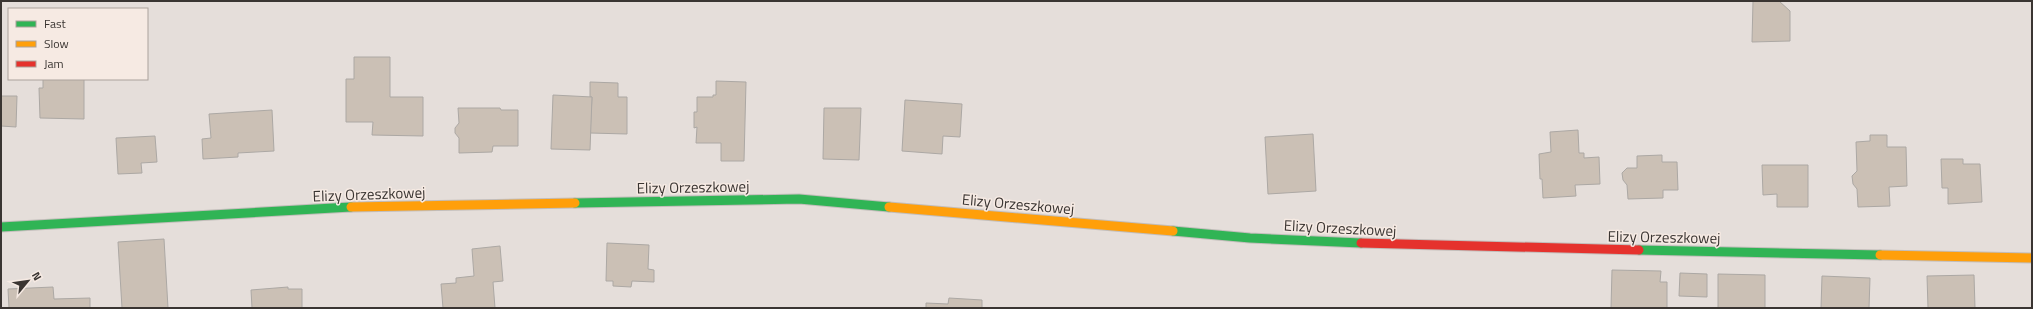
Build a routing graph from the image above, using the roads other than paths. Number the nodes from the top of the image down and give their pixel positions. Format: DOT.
graph roads {
  1 [pos="1,227"];
  2 [pos="2032,258"];
  1 -- 2 [label="street, Elizy Orzeszkowej"];
}
